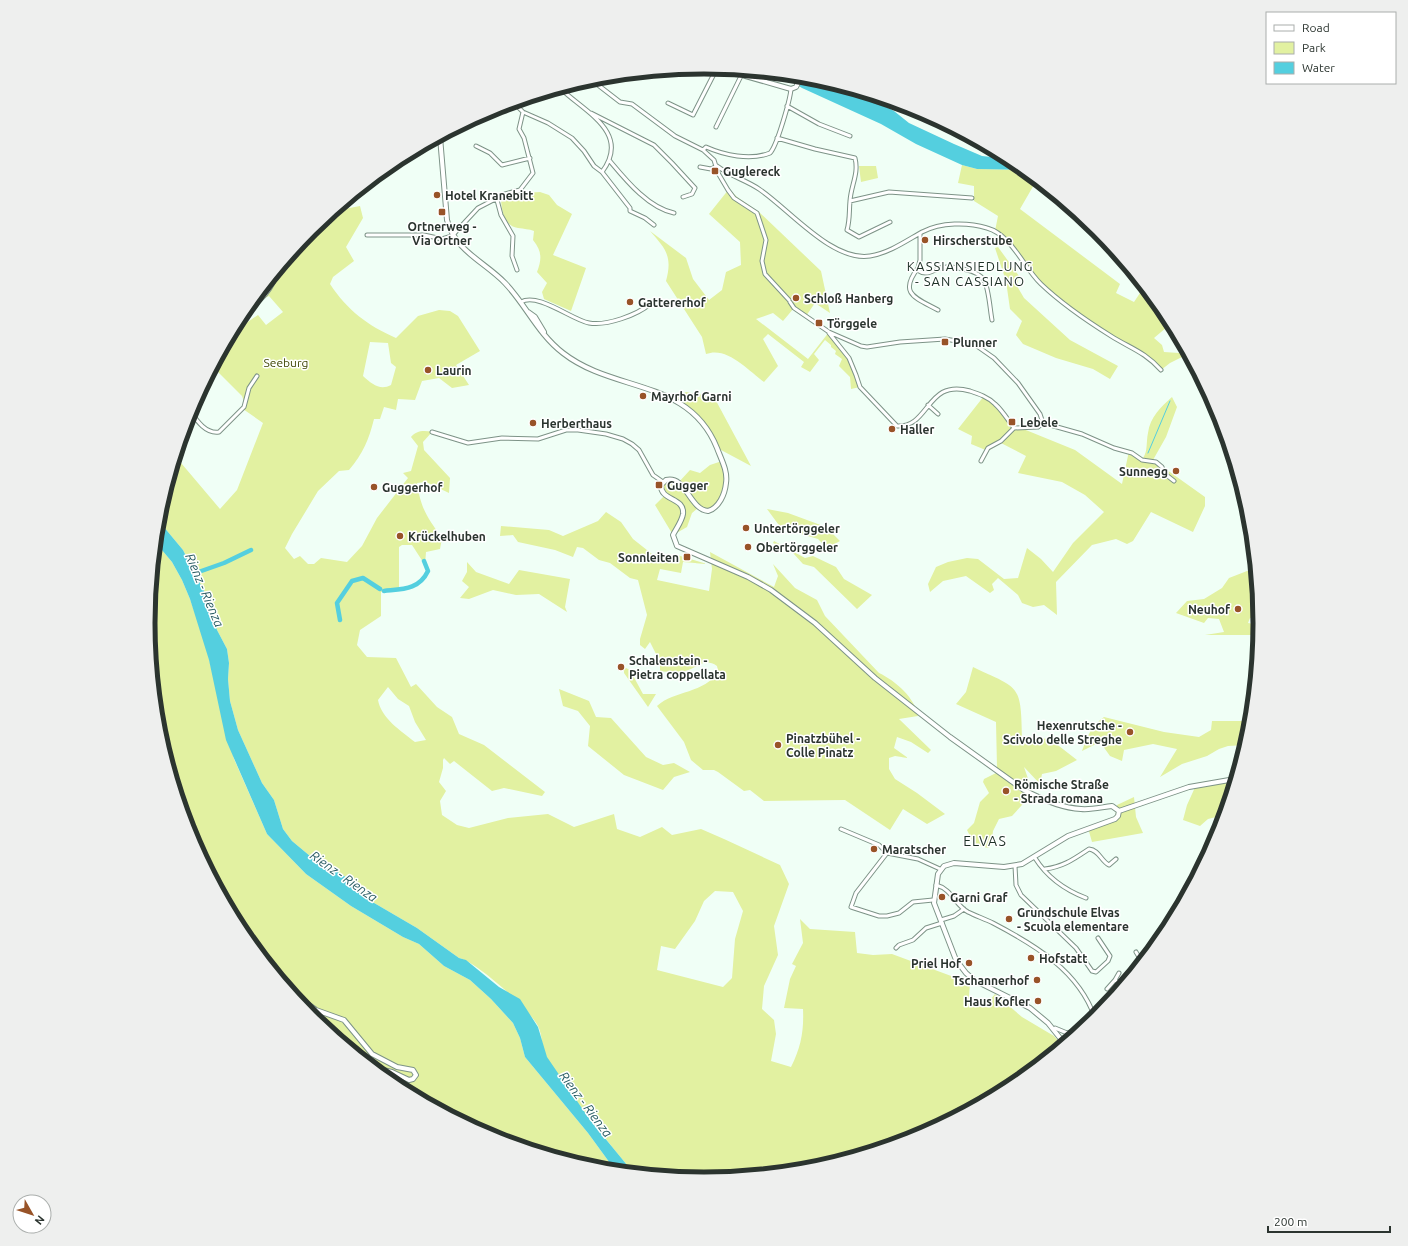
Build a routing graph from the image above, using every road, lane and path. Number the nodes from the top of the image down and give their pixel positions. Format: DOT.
graph roads {
  1 [pos="714,74"];
  2 [pos="741,75"];
  3 [pos="748,76"];
  4 [pos="798,83"];
  5 [pos="598,85"];
  6 [pos="791,89"];
  7 [pos="565,92"];
  8 [pos="668,103"];
  9 [pos="787,106"];
  10 [pos="518,107"];
  11 [pos="523,112"];
  12 [pos="591,113"];
  13 [pos="716,127"];
  14 [pos="850,136"];
  15 [pos="777,138"];
  16 [pos="440,142"];
  17 [pos="476,146"];
  18 [pos="703,150"];
  19 [pos="530,158"];
  20 [pos="610,160"];
  21 [pos="717,166"];
  22 [pos="700,167"];
  23 [pos="602,172"];
  24 [pos="683,197"];
  25 [pos="972,198"];
  26 [pos="496,200"];
  27 [pos="850,201"];
  28 [pos="674,213"];
  29 [pos="890,222"];
  30 [pos="654,225"];
  31 [pos="453,234"];
  32 [pos="920,234"];
  33 [pos="368,235"];
  34 [pos="918,268"];
  35 [pos="517,270"];
  36 [pos="275,281"];
  37 [pos="261,300"];
  38 [pos="520,302"];
  39 [pos="650,304"];
  40 [pos="938,310"];
  41 [pos="992,320"];
  42 [pos="829,332"];
  43 [pos="1161,370"];
  44 [pos="257,376"];
  45 [pos="928,405"];
  46 [pos="938,414"];
  47 [pos="195,419"];
  48 [pos="1043,423"];
  49 [pos="1014,428"];
  50 [pos="432,432"];
  51 [pos="981,461"];
  52 [pos="1174,481"];
  53 [pos="663,482"];
  54 [pos="1230,780"];
  55 [pos="1119,811"];
  56 [pos="841,829"];
  57 [pos="886,853"];
  58 [pos="1035,858"];
  59 [pos="1116,859"];
  60 [pos="1015,866"];
  61 [pos="940,869"];
  62 [pos="1045,869"];
  63 [pos="936,885"];
  64 [pos="1086,898"];
  65 [pos="933,900"];
  66 [pos="964,909"];
  67 [pos="941,922"];
  68 [pos="1098,938"];
  69 [pos="896,948"];
  70 [pos="1136,952"];
  71 [pos="1139,958"];
  72 [pos="1119,973"];
  73 [pos="1115,980"];
  74 [pos="1119,983"];
  75 [pos="1107,989"];
  76 [pos="313,1008"];
  77 [pos="1092,1010"];
  78 [pos="1054,1029"];
  79 [pos="1067,1034"];
  80 [pos="1061,1040"];
  81 [pos="387,1071"];
  1 -- 8 [label="street"];
  2 -- 13 [label="street"];
  3 -- 6 [label="street"];
  4 -- 6 [label="street"];
  5 -- 18 [label="street"];
  6 -- 9 [label="street"];
  7 -- 12 [label="street"];
  9 -- 14 [label="street"];
  9 -- 15 [label="street"];
  10 -- 11 [label="street"];
  11 -- 19 [label="street"];
  11 -- 23 [label="street"];
  12 -- 20 [label="street"];
  12 -- 24 [label="street"];
  15 -- 18 [label="street"];
  15 -- 27 [label="street"];
  16 -- 31 [label="street"];
  17 -- 19 [label="street"];
  18 -- 21 [label="street"];
  19 -- 26 [label="street"];
  20 -- 23 [label="street"];
  20 -- 28 [label="street"];
  21 -- 22 [label="street"];
  21 -- 32 [label="street"];
  21 -- 42 [label="street"];
  23 -- 30 [label="street"];
  25 -- 27 [label="street"];
  26 -- 31 [label="street"];
  26 -- 35 [label="street"];
  27 -- 29 [label="street"];
  31 -- 33 [label="street"];
  31 -- 38 [label="street"];
  32 -- 34 [label="street"];
  32 -- 43 [label="street"];
  34 -- 40 [label="street"];
  34 -- 41 [label="street"];
  36 -- 37 [label="street"];
  38 -- 39 [label="street"];
  38 -- 53 [label="street"];
  42 -- 45 [label="street"];
  42 -- 48 [label="street"];
  44 -- 47 [label="street"];
  45 -- 46 [label="street"];
  45 -- 49 [label="street"];
  48 -- 49 [label="street"];
  48 -- 52 [label="street"];
  49 -- 51 [label="street"];
  50 -- 53 [label="street"];
  53 -- 55 [label="street"];
  54 -- 55 [label="street"];
  55 -- 58 [label="street"];
  56 -- 57 [label="street"];
  57 -- 61 [label="street"];
  57 -- 65 [label="street"];
  58 -- 60 [label="street"];
  58 -- 62 [label="street"];
  59 -- 62 [label="street"];
  60 -- 61 [label="street"];
  60 -- 68 [label="street"];
  61 -- 63 [label="street"];
  62 -- 64 [label="street"];
  63 -- 65 [label="street"];
  63 -- 66 [label="street"];
  65 -- 67 [label="street"];
  66 -- 67 [label="street"];
  66 -- 77 [label="street"];
  67 -- 69 [label="street"];
  67 -- 78 [label="street"];
  70 -- 71 [label="street"];
  72 -- 73 [label="street"];
  73 -- 74 [label="street"];
  73 -- 75 [label="street"];
  76 -- 81 [label="street"];
  78 -- 79 [label="street"];
  78 -- 80 [label="street"];
}
